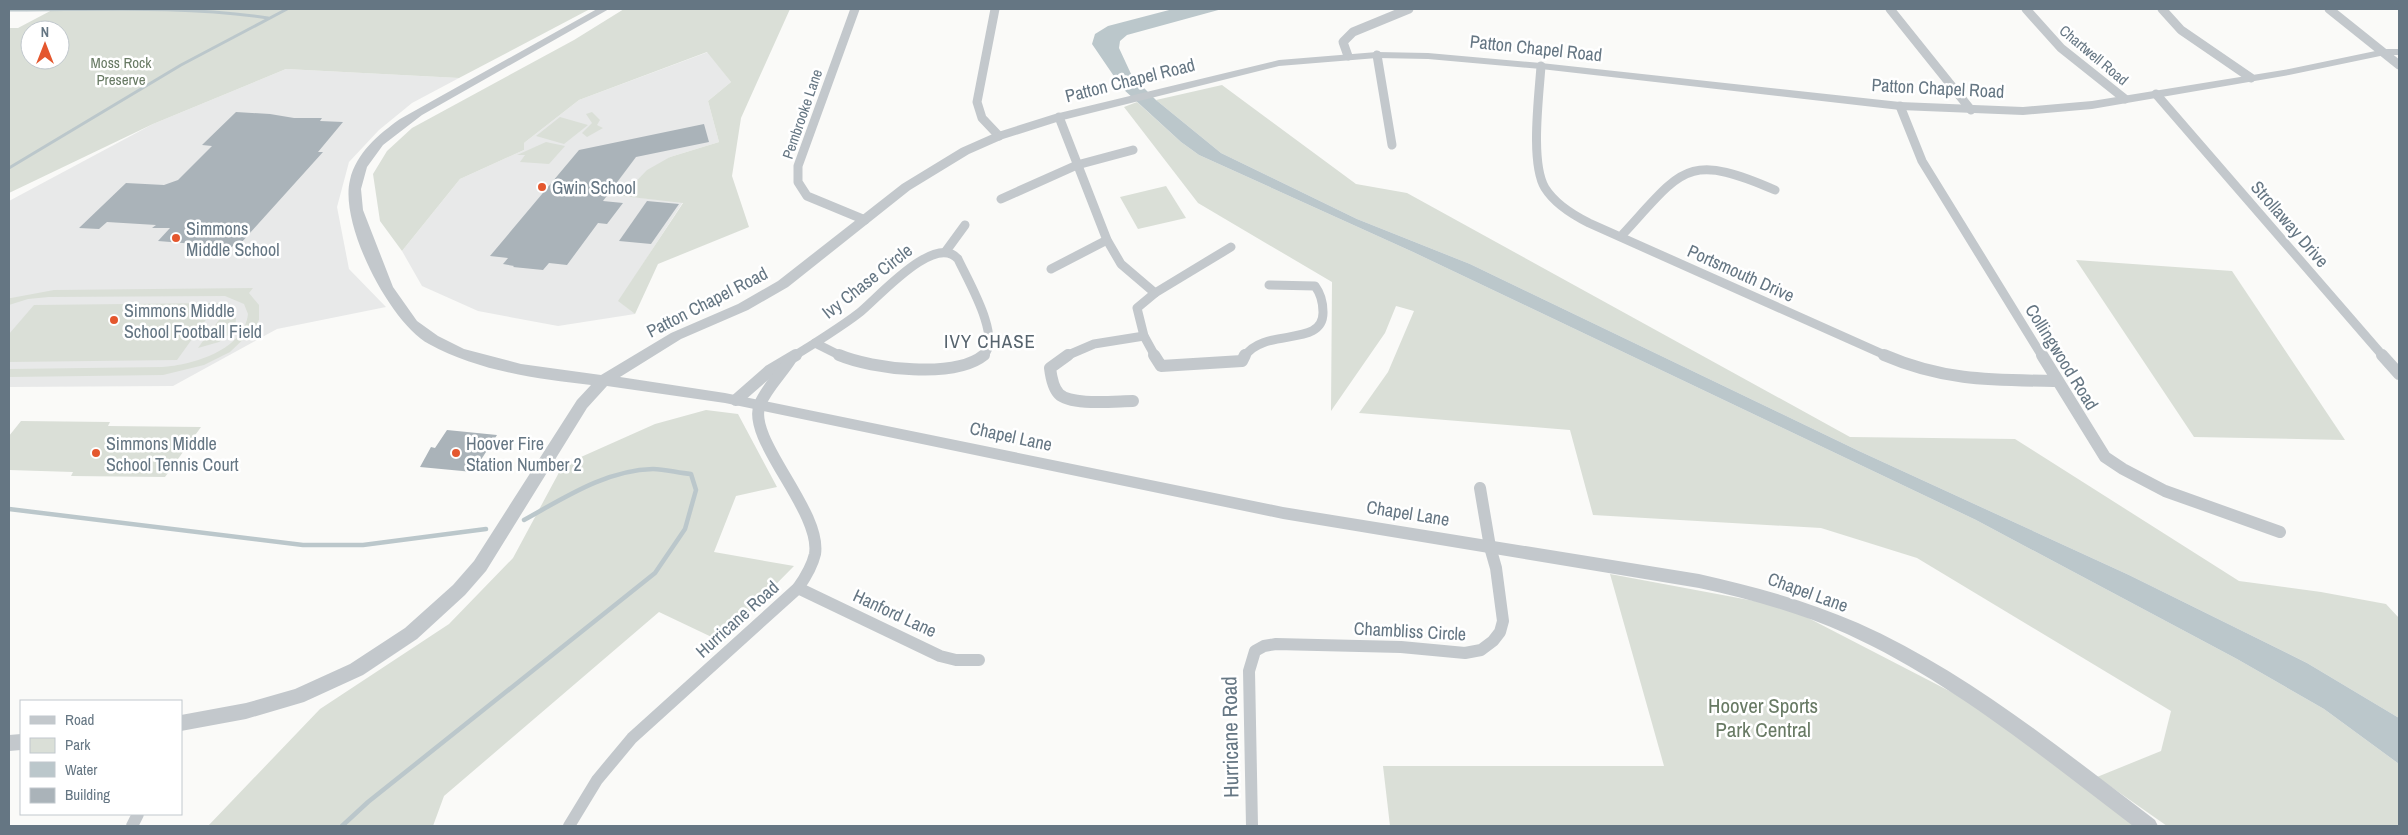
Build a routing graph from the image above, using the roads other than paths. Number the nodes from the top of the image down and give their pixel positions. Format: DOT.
graph roads {
  1 [pos="604,9"];
  2 [pos="855,9"];
  3 [pos="994,9"];
  4 [pos="1409,9"];
  5 [pos="1890,9"];
  6 [pos="2026,9"];
  7 [pos="2162,9"];
  8 [pos="2329,9"];
  9 [pos="2385,52"];
  10 [pos="2399,52"];
  11 [pos="1377,55"];
  12 [pos="1348,56"];
  13 [pos="2399,65"];
  14 [pos="1541,66"];
  15 [pos="2250,78"];
  16 [pos="2156,94"];
  17 [pos="2125,99"];
  18 [pos="1900,106"];
  19 [pos="1971,110"];
  20 [pos="1059,117"];
  21 [pos="999,136"];
  22 [pos="1392,145"];
  23 [pos="1133,150"];
  24 [pos="1077,165"];
  25 [pos="1775,190"];
  26 [pos="1001,199"];
  27 [pos="865,220"];
  28 [pos="965,225"];
  29 [pos="1623,234"];
  30 [pos="1107,240"];
  31 [pos="1231,247"];
  32 [pos="946,251"];
  33 [pos="1051,269"];
  34 [pos="1269,285"];
  35 [pos="1156,293"];
  36 [pos="1144,336"];
  37 [pos="816,343"];
  38 [pos="790,360"];
  39 [pos="2399,374"];
  40 [pos="603,381"];
  41 [pos="2056,381"];
  42 [pos="736,400"];
  43 [pos="1132,401"];
  44 [pos="759,405"];
  45 [pos="1480,488"];
  46 [pos="2280,532"];
  47 [pos="1490,546"];
  48 [pos="798,588"];
  49 [pos="1256,649"];
  50 [pos="979,660"];
  51 [pos="182,723"];
  52 [pos="569,826"];
  53 [pos="1252,826"];
  54 [pos="2148,826"];
  1 -- 40 [label="street"];
  2 -- 27 [label="street, Pembrooke Lane"];
  3 -- 21 [label="street"];
  4 -- 12 [label="street"];
  5 -- 19 [label="street"];
  6 -- 17 [label="street, Chartwell Road"];
  7 -- 15 [label="street"];
  8 -- 9 [label="street"];
  9 -- 10 [label="street, Patton Chapel Road"];
  9 -- 13 [label="street"];
  9 -- 15 [label="street, Patton Chapel Road"];
  11 -- 12 [label="street, Patton Chapel Road"];
  11 -- 14 [label="street, Patton Chapel Road"];
  11 -- 22 [label="street"];
  12 -- 20 [label="street, Patton Chapel Road"];
  14 -- 18 [label="street, Patton Chapel Road"];
  14 -- 29 [label="street, Portsmouth Drive"];
  15 -- 16 [label="street, Patton Chapel Road"];
  16 -- 17 [label="street, Patton Chapel Road"];
  16 -- 39 [label="street, Strollaway Drive"];
  17 -- 19 [label="street, Patton Chapel Road"];
  18 -- 19 [label="street, Patton Chapel Road"];
  18 -- 41 [label="street, Collingwood Road"];
  20 -- 21 [label="street, Patton Chapel Road"];
  20 -- 24 [label="street"];
  21 -- 27 [label="street, Patton Chapel Road"];
  23 -- 24 [label="street"];
  24 -- 26 [label="street"];
  24 -- 30 [label="street"];
  25 -- 29 [label="street"];
  27 -- 40 [label="street, Patton Chapel Road"];
  28 -- 32 [label="street"];
  29 -- 41 [label="street, Portsmouth Drive"];
  30 -- 33 [label="street"];
  30 -- 35 [label="street"];
  31 -- 35 [label="street"];
  32 -- 37 [label="street, Ivy Chase Circle"];
  32 -- 37 [label="street, Ivy Chase Circle"];
  34 -- 36 [label="street"];
  35 -- 36 [label="street"];
  36 -- 43 [label="street"];
  37 -- 38 [label="street, Ivy Chase Circle"];
  38 -- 42 [label="street, Ivy Chase Circle"];
  38 -- 44 [label="street, Ivy Chase Circle"];
  40 -- 42 [label="street, Chapel Lane"];
  40 -- 51 [label="street, Patton Chapel Road"];
  41 -- 46 [label="street, Collingwood Road"];
  42 -- 44 [label="street, Chapel Lane"];
  44 -- 47 [label="street, Chapel Lane"];
  44 -- 48 [label="street, Hurricane Road"];
  45 -- 47 [label="street, Chambliss Circle"];
  47 -- 49 [label="street, Chambliss Circle"];
  47 -- 54 [label="street, Chapel Lane"];
  48 -- 50 [label="street, Hanford Lane"];
  48 -- 52 [label="street, Hurricane Road"];
  49 -- 53 [label="street, Hurricane Road"];
}
